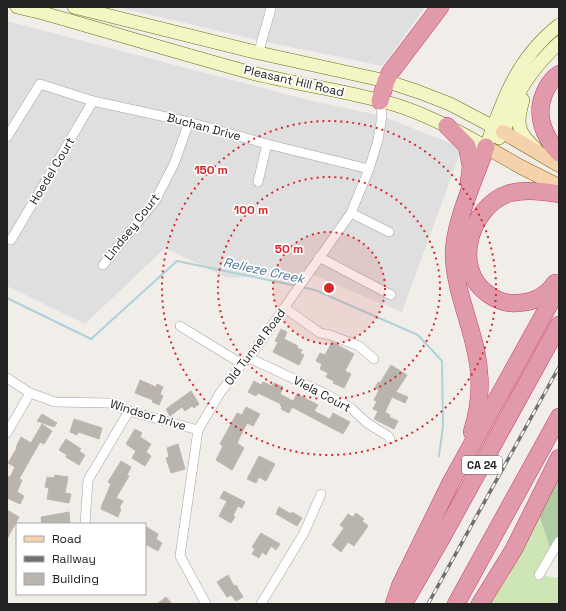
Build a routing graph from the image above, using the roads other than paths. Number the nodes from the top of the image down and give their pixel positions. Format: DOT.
graph roads {
  1 [pos="17,7"];
  2 [pos="74,7"];
  3 [pos="271,7"];
  4 [pos="440,7"];
  5 [pos="44,10"];
  6 [pos="559,25"];
  7 [pos="559,43"];
  8 [pos="259,53"];
  9 [pos="531,74"];
  10 [pos="559,74"];
  11 [pos="386,81"];
  12 [pos="93,101"];
  13 [pos="380,101"];
  14 [pos="189,122"];
  15 [pos="10,126"];
  16 [pos="447,126"];
  17 [pos="498,130"];
  18 [pos="7,138"];
  19 [pos="267,144"];
  20 [pos="486,148"];
  21 [pos="555,159"];
  22 [pos="369,169"];
  23 [pos="258,182"];
  24 [pos="559,186"];
  25 [pos="470,191"];
  26 [pos="559,194"];
  27 [pos="351,213"];
  28 [pos="390,232"];
  29 [pos="11,240"];
  30 [pos="319,257"];
  31 [pos="102,265"];
  32 [pos="559,278"];
  33 [pos="559,287"];
  34 [pos="391,295"];
  35 [pos="285,308"];
  36 [pos="559,325"];
  37 [pos="180,326"];
  38 [pos="374,359"];
  39 [pos="245,361"];
  40 [pos="7,378"];
  41 [pos="30,393"];
  42 [pos="129,412"];
  43 [pos="559,417"];
  44 [pos="198,430"];
  45 [pos="7,433"];
  46 [pos="390,439"];
  47 [pos="558,461"];
  48 [pos="451,482"];
  49 [pos="321,494"];
  50 [pos="85,523"];
  51 [pos="559,541"];
  52 [pos="539,575"];
  53 [pos="206,604"];
  54 [pos="261,604"];
  55 [pos="394,604"];
  56 [pos="403,604"];
  57 [pos="456,604"];
  58 [pos="480,604"];
  1 -- 5 [label="main road, Pleasant Hill Road"];
  2 -- 8 [label="main road, Pleasant Hill Road"];
  3 -- 8 [label="street"];
  4 -- 11 [label="highway"];
  5 -- 13 [label="main road, Pleasant Hill Road"];
  6 -- 17 [label="main road"];
  7 -- 9 [label="main road"];
  8 -- 11 [label="main road, Pleasant Hill Road"];
  9 -- 17 [label="main road"];
  9 -- 21 [label="main road"];
  10 -- 21 [label="highway"];
  11 -- 13 [label="highway"];
  11 -- 17 [label="main road, Pleasant Hill Road"];
  12 -- 14 [label="street, Buchan Drive"];
  12 -- 15 [label="street, Buchan Drive"];
  12 -- 29 [label="street, Hoedel Court"];
  13 -- 16 [label="main road, Pleasant Hill Road"];
  13 -- 22 [label="street, Old Tunnel Road"];
  14 -- 19 [label="street, Buchan Drive"];
  14 -- 31 [label="street, Lindsey Court"];
  15 -- 18 [label="street"];
  16 -- 20 [label="main road, Pleasant Hill Road"];
  16 -- 25 [label="highway"];
  17 -- 20 [label="main road"];
  17 -- 21 [label="main road, Pleasant Hill Road"];
  19 -- 22 [label="street, Buchan Drive"];
  19 -- 23 [label="street"];
  20 -- 24 [label="main road, Pleasant Hill Road"];
  20 -- 25 [label="highway"];
  22 -- 27 [label="street, Old Tunnel Road"];
  25 -- 48 [label="highway"];
  26 -- 32 [label="highway"];
  27 -- 28 [label="street"];
  27 -- 30 [label="street, Old Tunnel Road"];
  30 -- 34 [label="street"];
  30 -- 35 [label="street, Old Tunnel Road"];
  33 -- 48 [label="highway"];
  35 -- 38 [label="street"];
  35 -- 39 [label="street, Old Tunnel Road"];
  36 -- 56 [label="highway, CA 24"];
  37 -- 39 [label="street, Viela Court"];
  39 -- 44 [label="street, Old Tunnel Road"];
  39 -- 46 [label="street, Viela Court"];
  40 -- 41 [label="street, Windsor Drive"];
  41 -- 42 [label="street, Windsor Drive"];
  41 -- 45 [label="street"];
  42 -- 44 [label="street, Windsor Drive"];
  42 -- 50 [label="street"];
  43 -- 57 [label="highway"];
  44 -- 53 [label="street, Old Tunnel Road"];
  47 -- 58 [label="highway"];
  48 -- 55 [label="highway"];
  49 -- 54 [label="street"];
  51 -- 52 [label="street"];
}
